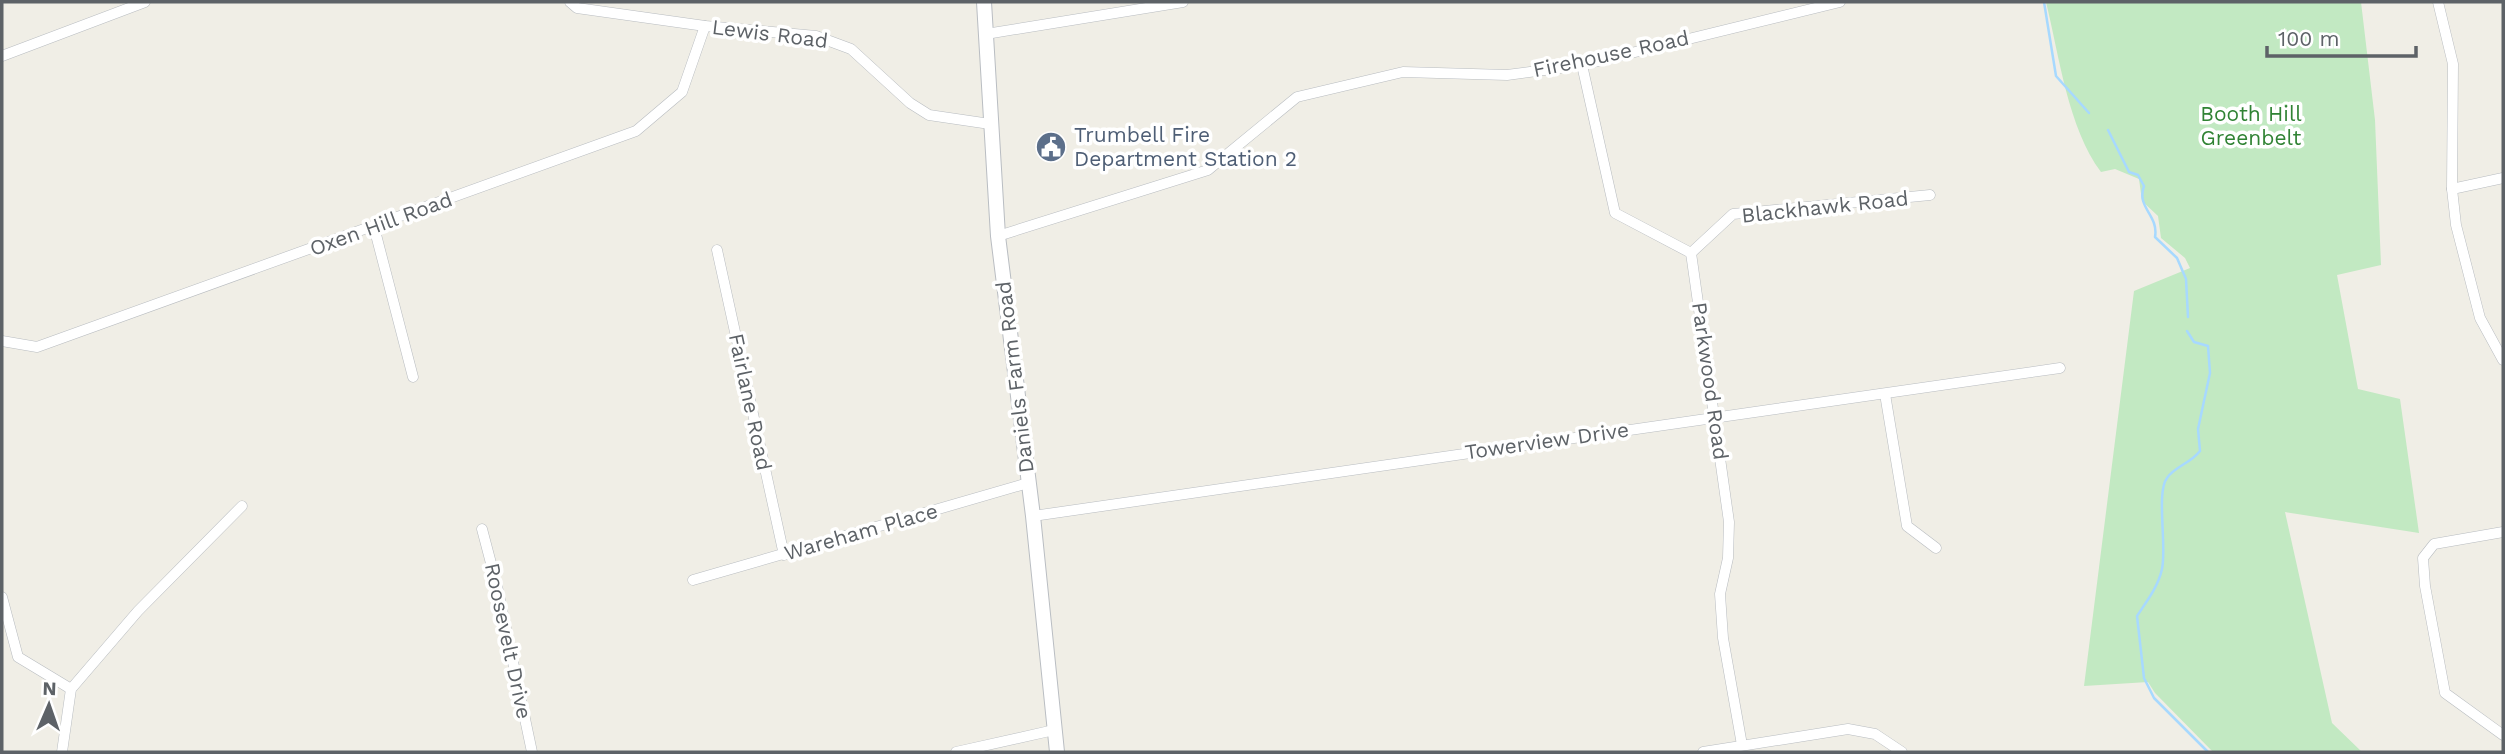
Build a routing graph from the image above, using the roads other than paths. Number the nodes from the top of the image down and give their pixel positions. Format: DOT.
graph roads {
  1 [pos="145,2"];
  2 [pos="570,2"];
  3 [pos="984,2"];
  4 [pos="1183,2"];
  5 [pos="1840,2"];
  6 [pos="2438,2"];
  7 [pos="705,26"];
  8 [pos="986,34"];
  9 [pos="2,56"];
  10 [pos="1581,65"];
  11 [pos="990,124"];
  12 [pos="2503,178"];
  13 [pos="2452,189"];
  14 [pos="1930,195"];
  15 [pos="374,227"];
  16 [pos="998,236"];
  17 [pos="717,250"];
  18 [pos="1691,253"];
  19 [pos="2,341"];
  20 [pos="2503,360"];
  21 [pos="2060,368"];
  22 [pos="413,377"];
  23 [pos="1885,394"];
  24 [pos="1717,416"];
  25 [pos="1028,483"];
  26 [pos="242,506"];
  27 [pos="1033,516"];
  28 [pos="482,529"];
  29 [pos="2503,532"];
  30 [pos="1936,548"];
  31 [pos="784,555"];
  32 [pos="693,580"];
  33 [pos="2,597"];
  34 [pos="71,689"];
  35 [pos="1054,730"];
  36 [pos="2503,735"];
  37 [pos="1742,745"];
  38 [pos="62,752"];
  39 [pos="532,752"];
  40 [pos="956,752"];
  41 [pos="1057,752"];
  42 [pos="1703,752"];
  43 [pos="1902,752"];
  1 -- 9 [label="street"];
  2 -- 7 [label="street, Lewis Road"];
  3 -- 8 [label="main road, Daniels Farm Road"];
  4 -- 8 [label="street"];
  5 -- 10 [label="street, Firehouse Road"];
  6 -- 13 [label="street"];
  7 -- 11 [label="street, Lewis Road"];
  7 -- 15 [label="street, Oxen Hill Road"];
  8 -- 11 [label="main road, Daniels Farm Road"];
  10 -- 16 [label="street, Firehouse Road"];
  10 -- 18 [label="street"];
  11 -- 16 [label="main road, Daniels Farm Road"];
  12 -- 13 [label="street"];
  13 -- 20 [label="street"];
  14 -- 18 [label="street, Blackhawk Road"];
  15 -- 19 [label="street, Oxen Hill Road"];
  15 -- 22 [label="street"];
  16 -- 25 [label="main road, Daniels Farm Road"];
  17 -- 31 [label="street, Fairlane Road"];
  18 -- 24 [label="street, Parkwood Road"];
  21 -- 23 [label="street, Towerview Drive"];
  23 -- 24 [label="street, Towerview Drive"];
  23 -- 30 [label="street"];
  24 -- 27 [label="street, Towerview Drive"];
  24 -- 37 [label="street, Parkwood Road"];
  25 -- 27 [label="main road, Daniels Farm Road"];
  25 -- 31 [label="street, Wareham Place"];
  26 -- 34 [label="street"];
  27 -- 35 [label="main road, Daniels Farm Road"];
  28 -- 39 [label="street, Roosevelt Drive"];
  29 -- 36 [label="street"];
  31 -- 32 [label="street, Wareham Place"];
  33 -- 34 [label="street"];
  34 -- 38 [label="street"];
  35 -- 40 [label="street"];
  35 -- 41 [label="main road, Daniels Farm Road"];
  37 -- 42 [label="street"];
  37 -- 43 [label="street"];
}
